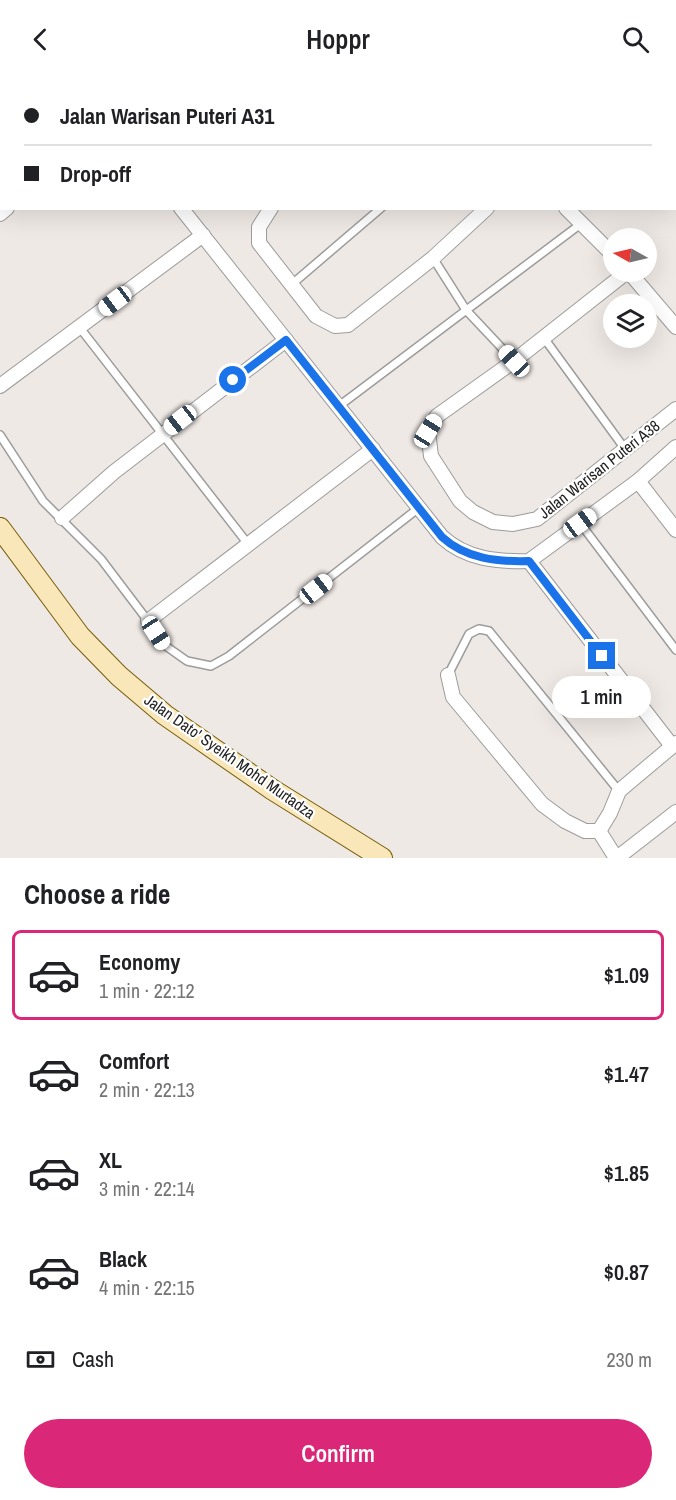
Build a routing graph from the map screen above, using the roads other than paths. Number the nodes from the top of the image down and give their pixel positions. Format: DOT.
graph roads {
  1 [pos="183,210"];
  2 [pos="270,210"];
  3 [pos="379,210"];
  4 [pos="485,210"];
  5 [pos="568,210"];
  6 [pos="582,223"];
  7 [pos="203,235"];
  8 [pos="603,245"];
  9 [pos="433,258"];
  10 [pos="615,282"];
  11 [pos="637,282"];
  12 [pos="291,285"];
  13 [pos="466,310"];
  14 [pos="676,327"];
  15 [pos="80,328"];
  16 [pos="544,338"];
  17 [pos="286,340"];
  18 [pos="514,361"];
  19 [pos="0,386"];
  20 [pos="339,406"];
  21 [pos="676,409"];
  22 [pos="163,434"];
  23 [pos="0,435"];
  24 [pos="676,447"];
  25 [pos="373,449"];
  26 [pos="625,449"];
  27 [pos="638,481"];
  28 [pos="420,507"];
  29 [pos="62,519"];
  30 [pos="580,523"];
  31 [pos="0,528"];
  32 [pos="676,530"];
  33 [pos="248,544"];
  34 [pos="529,561"];
  35 [pos="148,621"];
  36 [pos="676,650"];
  37 [pos="448,675"];
  38 [pos="674,744"];
  39 [pos="619,791"];
  40 [pos="676,812"];
  41 [pos="599,831"];
  42 [pos="382,858"];
  43 [pos="617,858"];
  1 -- 7 [label="street"];
  2 -- 12 [label="street"];
  3 -- 12 [label="lane"];
  4 -- 9 [label="street"];
  5 -- 6 [label="street"];
  6 -- 8 [label="street"];
  6 -- 13 [label="lane"];
  7 -- 15 [label="street"];
  7 -- 17 [label="street"];
  9 -- 12 [label="street"];
  9 -- 13 [label="lane"];
  10 -- 16 [label="street"];
  11 -- 14 [label="street"];
  13 -- 18 [label="lane"];
  13 -- 20 [label="lane"];
  15 -- 19 [label="street"];
  15 -- 22 [label="lane"];
  16 -- 18 [label="street"];
  16 -- 26 [label="lane"];
  17 -- 20 [label="street"];
  17 -- 22 [label="street"];
  18 -- 26 [label="street, Jalan Warisan Puteri A38"];
  20 -- 25 [label="street"];
  21 -- 26 [label="street, Jalan Warisan Puteri A38"];
  22 -- 29 [label="street"];
  22 -- 33 [label="lane"];
  23 -- 29 [label="lane"];
  24 -- 27 [label="street"];
  25 -- 28 [label="street"];
  25 -- 33 [label="street"];
  27 -- 30 [label="street"];
  27 -- 32 [label="street"];
  28 -- 34 [label="street"];
  28 -- 35 [label="lane"];
  29 -- 35 [label="lane"];
  30 -- 34 [label="street"];
  30 -- 36 [label="lane"];
  31 -- 42 [label="main road, Jalan Dato' Syeikh Mohd Murtadza"];
  33 -- 35 [label="street"];
  34 -- 38 [label="street"];
  37 -- 39 [label="lane"];
  37 -- 41 [label="street"];
  38 -- 39 [label="street"];
  39 -- 41 [label="street"];
  40 -- 43 [label="street"];
  41 -- 43 [label="street"];
}
